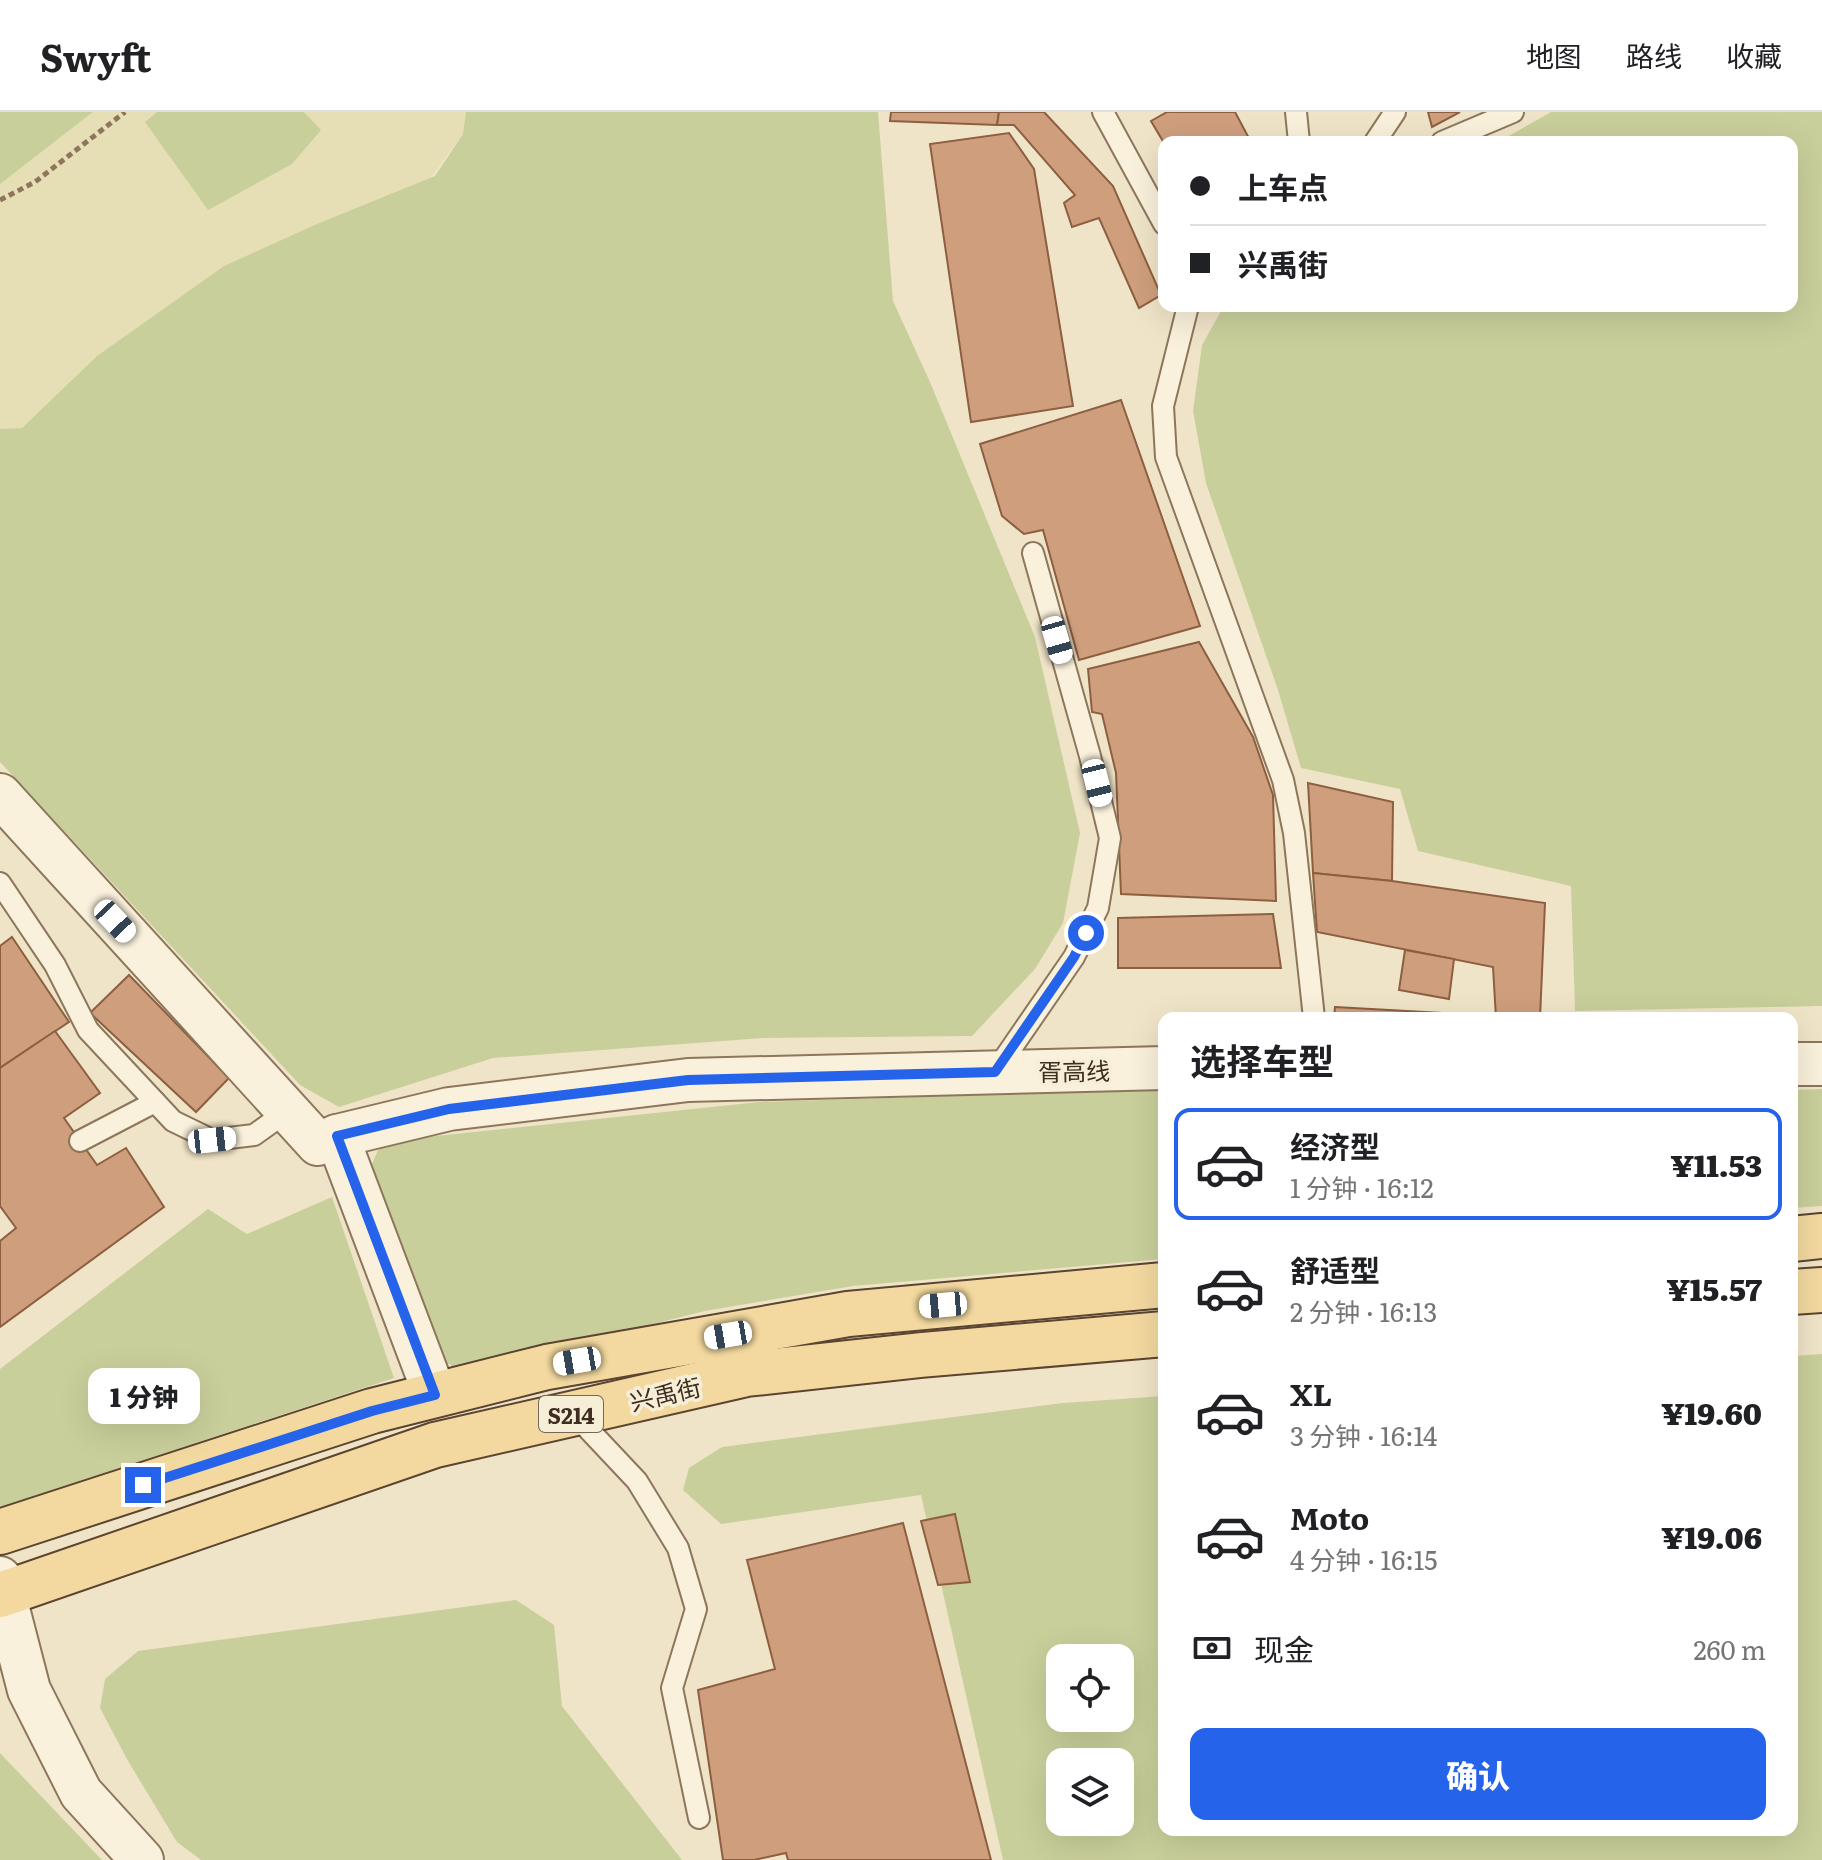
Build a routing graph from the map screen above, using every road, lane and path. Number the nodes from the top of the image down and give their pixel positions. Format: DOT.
graph roads {
  1 [pos="125,112"];
  2 [pos="1103,112"];
  3 [pos="1296,112"];
  4 [pos="1395,112"];
  5 [pos="1513,112"];
  6 [pos="1298,136"];
  7 [pos="1379,136"];
  8 [pos="1456,136"];
  9 [pos="0,200"];
  10 [pos="1158,213"];
  11 [pos="1186,312"];
  12 [pos="1033,553"];
  13 [pos="0,795"];
  14 [pos="0,883"];
  15 [pos="1313,1012"];
  16 [pos="1798,1064"];
  17 [pos="1822,1064"];
  18 [pos="1158,1068"];
  19 [pos="995,1072"];
  20 [pos="155,1102"];
  21 [pos="289,1110"];
  22 [pos="328,1140"];
  23 [pos="80,1141"];
  24 [pos="1822,1236"];
  25 [pos="1798,1238"];
  26 [pos="1158,1286"];
  27 [pos="1822,1290"];
  28 [pos="1798,1292"];
  29 [pos="1158,1335"];
  30 [pos="435,1395"];
  31 [pos="573,1413"];
  32 [pos="0,1532"];
  33 [pos="2,1589"];
  34 [pos="699,1818"];
  35 [pos="142,1860"];
  1 -- 9 [label="path"];
  2 -- 10 [label="lane"];
  3 -- 6 [label="lane"];
  4 -- 7 [label="lane"];
  5 -- 8 [label="lane"];
  11 -- 15 [label="lane"];
  12 -- 19 [label="lane"];
  13 -- 21 [label="street"];
  14 -- 20 [label="lane"];
  16 -- 17 [label="street"];
  18 -- 19 [label="street, 胥高线"];
  19 -- 22 [label="street, 胥高线"];
  20 -- 21 [label="lane"];
  20 -- 23 [label="lane"];
  21 -- 22 [label="street"];
  22 -- 30 [label="street"];
  24 -- 25 [label="main road"];
  26 -- 30 [label="main road, 兴禹街 / S214"];
  27 -- 28 [label="main road"];
  29 -- 31 [label="main road, 兴禹街 / S214"];
  30 -- 32 [label="main road, 兴禹街 / S214"];
  31 -- 33 [label="main road, 兴禹街 / S214"];
  31 -- 34 [label="lane"];
  33 -- 35 [label="street"];
}
